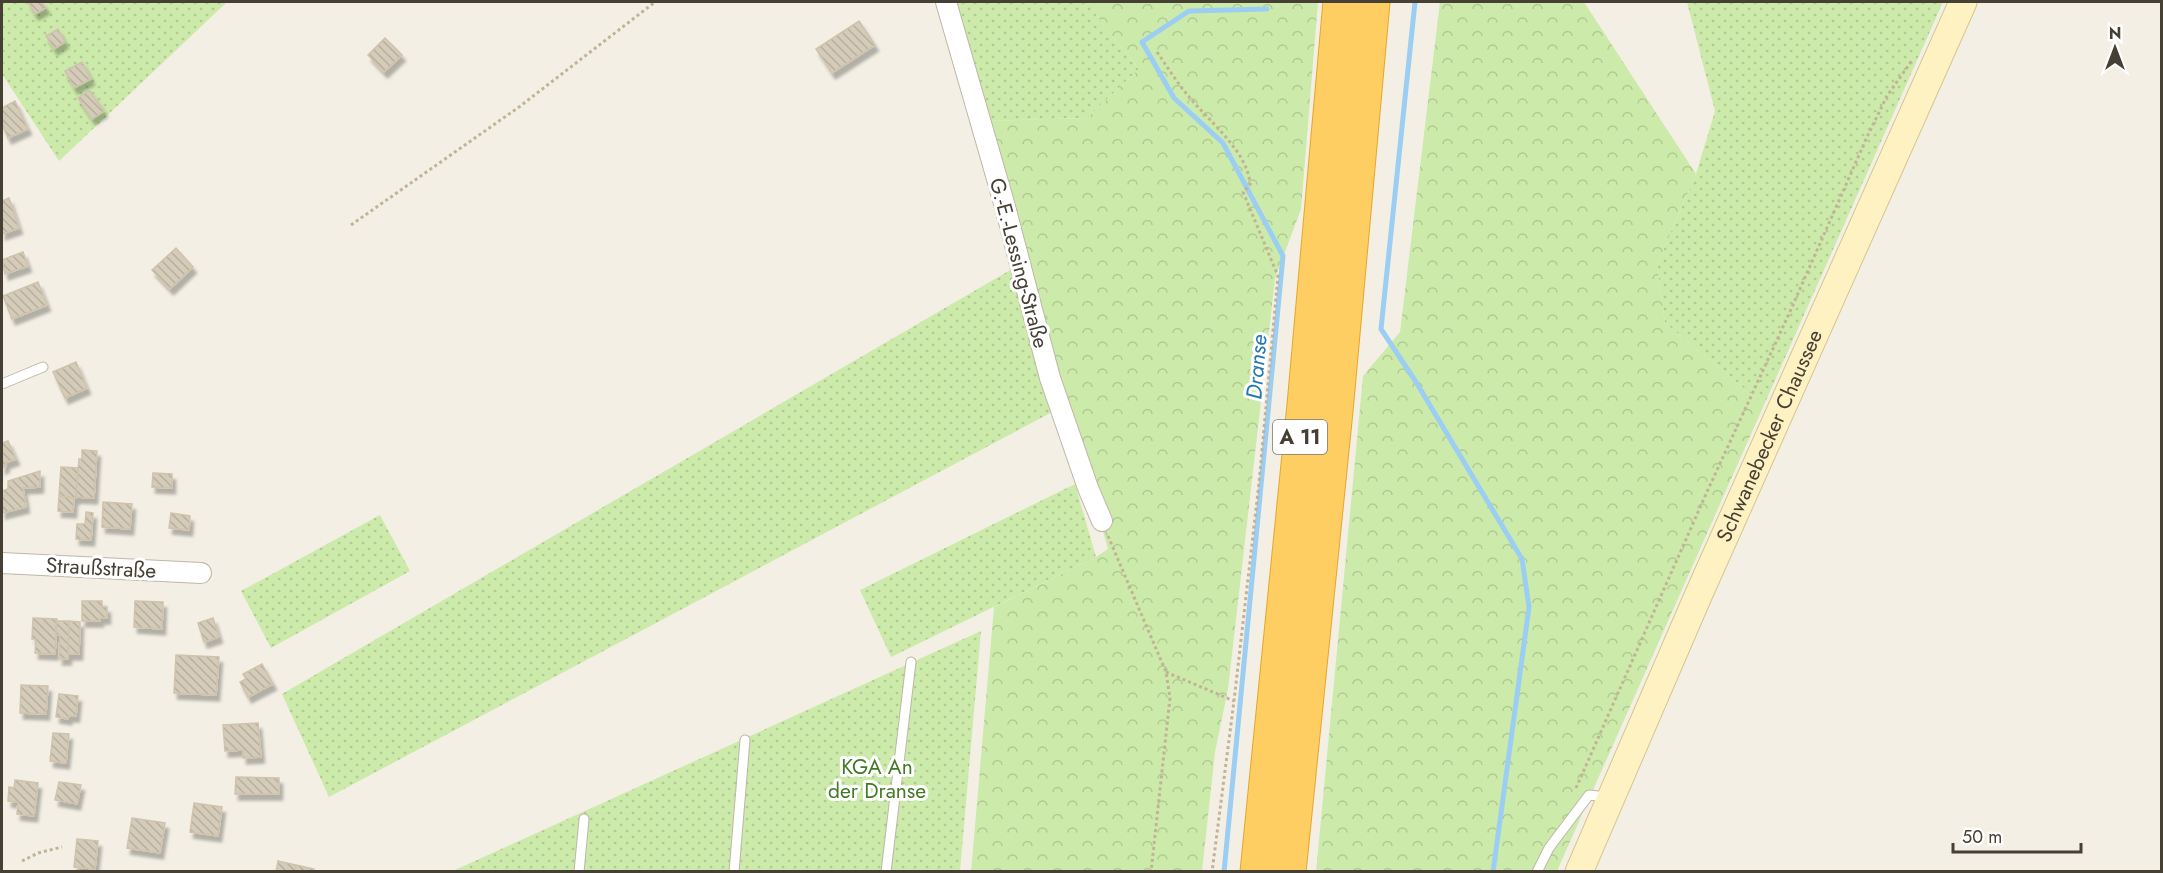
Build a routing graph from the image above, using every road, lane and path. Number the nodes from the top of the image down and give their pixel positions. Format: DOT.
graph roads {
  1 [pos="655,2"];
  2 [pos="946,2"];
  3 [pos="1340,2"];
  4 [pos="1373,2"];
  5 [pos="1963,2"];
  6 [pos="1156,52"];
  7 [pos="1913,59"];
  8 [pos="351,225"];
  9 [pos="43,367"];
  10 [pos="2,384"];
  11 [pos="1102,521"];
  12 [pos="2,563"];
  13 [pos="201,573"];
  14 [pos="911,662"];
  15 [pos="1166,672"];
  16 [pos="1234,701"];
  17 [pos="745,740"];
  18 [pos="1574,794"];
  19 [pos="1612,797"];
  20 [pos="584,819"];
  21 [pos="62,847"];
  22 [pos="22,861"];
  23 [pos="579,872"];
  24 [pos="734,872"];
  25 [pos="886,872"];
  26 [pos="1151,872"];
  27 [pos="1212,872"];
  28 [pos="1257,872"];
  29 [pos="1289,872"];
  30 [pos="1537,872"];
  31 [pos="1580,872"];
  1 -- 8 [label="path"];
  2 -- 11 [label="street, G.-E.-Lessing-Straße"];
  3 -- 28 [label="highway, A 11"];
  4 -- 29 [label="highway, A 11"];
  5 -- 19 [label="main road, Schwanebecker Chaussee"];
  6 -- 16 [label="path"];
  7 -- 18 [label="path"];
  9 -- 10 [label="lane"];
  11 -- 15 [label="path"];
  12 -- 13 [label="street, Straußstraße"];
  14 -- 25 [label="lane"];
  15 -- 16 [label="path"];
  15 -- 26 [label="path"];
  16 -- 27 [label="path"];
  17 -- 24 [label="lane"];
  19 -- 30 [label="lane"];
  19 -- 31 [label="main road, Schwanebecker Chaussee"];
  20 -- 23 [label="lane"];
  21 -- 22 [label="path"];
}
